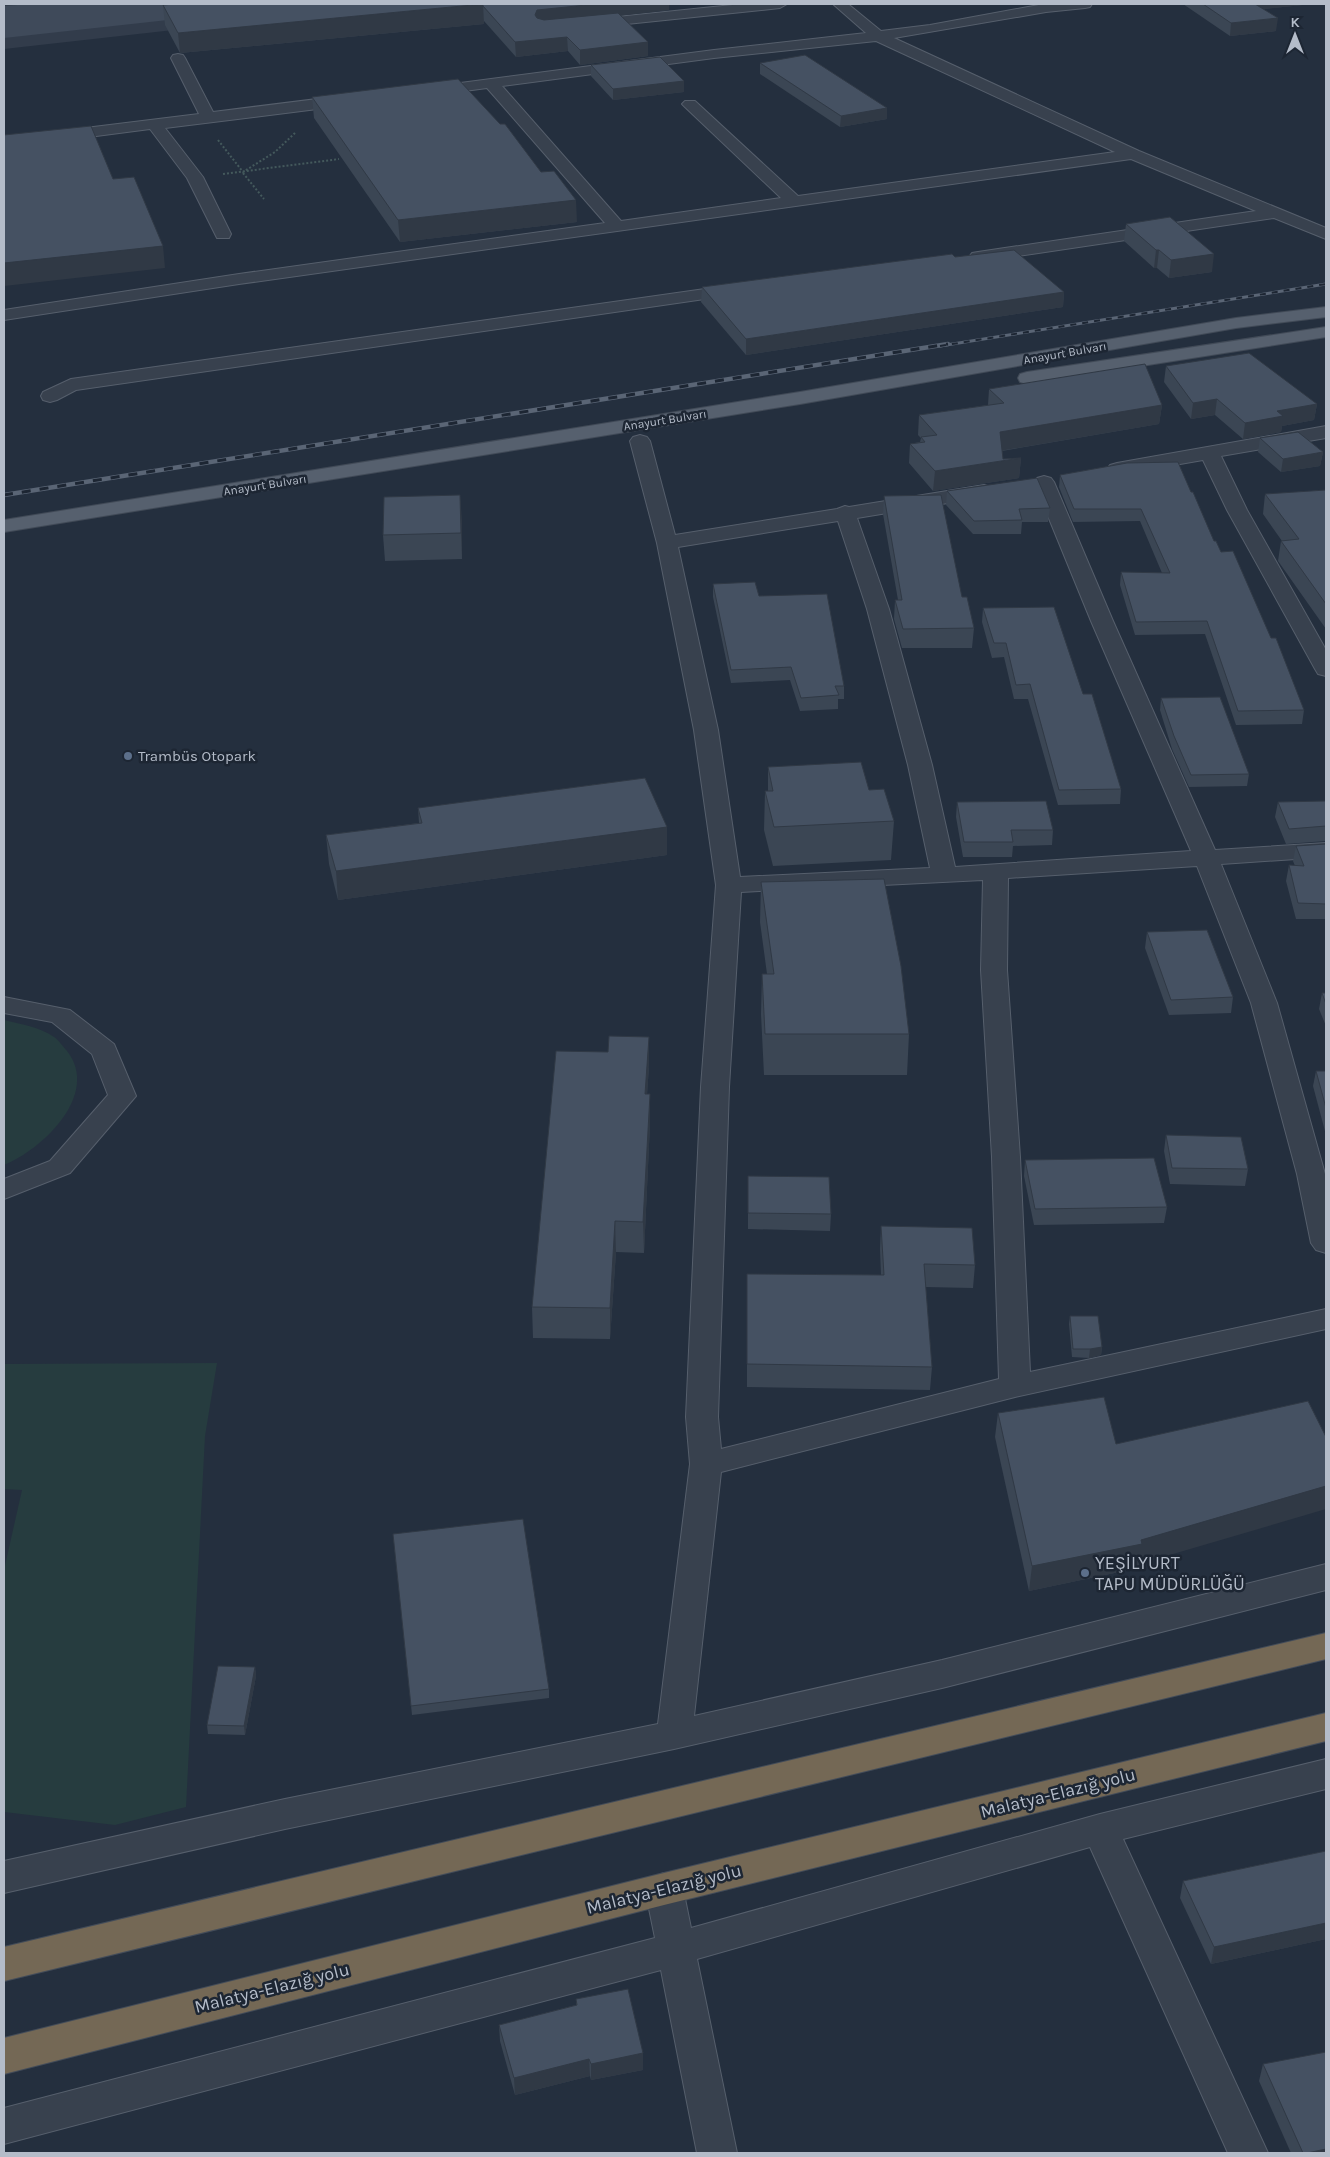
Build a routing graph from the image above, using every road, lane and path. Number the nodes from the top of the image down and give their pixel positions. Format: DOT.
graph roads {
  1 [pos="780,4"];
  2 [pos="840,4"];
  3 [pos="1085,4"];
  4 [pos="1050,6"];
  5 [pos="573,26"];
  6 [pos="878,48"];
  7 [pos="178,58"];
  8 [pos="491,83"];
  9 [pos="416,92"];
  10 [pos="360,99"];
  11 [pos="332,102"];
  12 [pos="690,104"];
  13 [pos="204,118"];
  14 [pos="154,124"];
  15 [pos="4,144"];
  16 [pos="1133,154"];
  17 [pos="1113,157"];
  18 [pos="339,159"];
  19 [pos="243,172"];
  20 [pos="195,177"];
  21 [pos="264,198"];
  22 [pos="794,201"];
  23 [pos="1276,213"];
  24 [pos="1254,216"];
  25 [pos="617,226"];
  26 [pos="223,234"];
  27 [pos="1326,234"];
  28 [pos="1326,246"];
  29 [pos="957,260"];
  30 [pos="759,287"];
  31 [pos="1326,312"];
  32 [pos="4,315"];
  33 [pos="1326,332"];
  34 [pos="1011,381"];
  35 [pos="962,389"];
  36 [pos="50,396"];
  37 [pos="1326,433"];
  38 [pos="640,441"];
  39 [pos="1210,453"];
  40 [pos="1103,472"];
  41 [pos="846,512"];
  42 [pos="4,526"];
  43 [pos="4,542"];
  44 [pos="667,543"];
  45 [pos="1326,670"];
  46 [pos="1326,850"];
  47 [pos="1206,857"];
  48 [pos="996,872"];
  49 [pos="944,875"];
  50 [pos="729,884"];
  51 [pos="4,1005"];
  52 [pos="1318,1173"];
  53 [pos="4,1190"];
  54 [pos="1326,1243"];
  55 [pos="1326,1319"];
  56 [pos="1015,1386"];
  57 [pos="706,1464"];
  58 [pos="1326,1577"];
  59 [pos="1326,1646"];
  60 [pos="1326,1727"];
  61 [pos="674,1735"];
  62 [pos="1326,1774"];
  63 [pos="1100,1829"];
  64 [pos="11,1871"];
  65 [pos="664,1889"];
  66 [pos="676,1948"];
  67 [pos="4,1964"];
  68 [pos="4,2056"];
  69 [pos="4,2126"];
  70 [pos="717,2153"];
  71 [pos="1248,2153"];
  1 -- 5 [label="street"];
  2 -- 6 [label="street"];
  3 -- 4 [label="street"];
  4 -- 6 [label="street"];
  6 -- 8 [label="street"];
  6 -- 16 [label="street"];
  6 -- 17 [label="street"];
  7 -- 13 [label="street"];
  8 -- 9 [label="street"];
  8 -- 25 [label="street"];
  10 -- 11 [label="street"];
  11 -- 13 [label="street"];
  11 -- 19 [label="path"];
  12 -- 22 [label="street"];
  13 -- 14 [label="street"];
  13 -- 19 [label="path"];
  14 -- 15 [label="street"];
  14 -- 20 [label="street"];
  16 -- 17 [label="street"];
  16 -- 23 [label="street"];
  17 -- 22 [label="street"];
  17 -- 24 [label="street"];
  18 -- 19 [label="path"];
  19 -- 20 [label="path"];
  19 -- 21 [label="path"];
  20 -- 26 [label="street"];
  22 -- 25 [label="street"];
  23 -- 24 [label="street"];
  23 -- 27 [label="street"];
  24 -- 28 [label="street"];
  24 -- 29 [label="street"];
  25 -- 32 [label="street"];
  30 -- 36 [label="street"];
  31 -- 42 [label="main road, Anayurt Bulvarı"];
  33 -- 34 [label="main road, Anayurt Bulvarı"];
  35 -- 38 [label="main road, Anayurt Bulvarı"];
  37 -- 39 [label="street"];
  38 -- 43 [label="main road, Anayurt Bulvarı"];
  38 -- 44 [label="street"];
  39 -- 40 [label="street"];
  39 -- 45 [label="street"];
  41 -- 44 [label="street"];
  41 -- 47 [label="street"];
  41 -- 49 [label="street"];
  44 -- 50 [label="street"];
  46 -- 47 [label="street"];
  47 -- 48 [label="street"];
  47 -- 52 [label="street"];
  48 -- 49 [label="street"];
  48 -- 56 [label="street"];
  49 -- 50 [label="street"];
  50 -- 57 [label="street"];
  51 -- 53 [label="street"];
  52 -- 54 [label="street"];
  55 -- 56 [label="street"];
  56 -- 57 [label="street"];
  57 -- 61 [label="street"];
  58 -- 61 [label="street"];
  59 -- 67 [label="highway"];
  60 -- 65 [label="highway, Malatya-Elazığ yolu"];
  61 -- 64 [label="street"];
  62 -- 63 [label="street"];
  63 -- 66 [label="street"];
  63 -- 71 [label="street"];
  65 -- 66 [label="street"];
  65 -- 68 [label="highway, Malatya-Elazığ yolu"];
  66 -- 69 [label="street"];
  66 -- 70 [label="street"];
}
